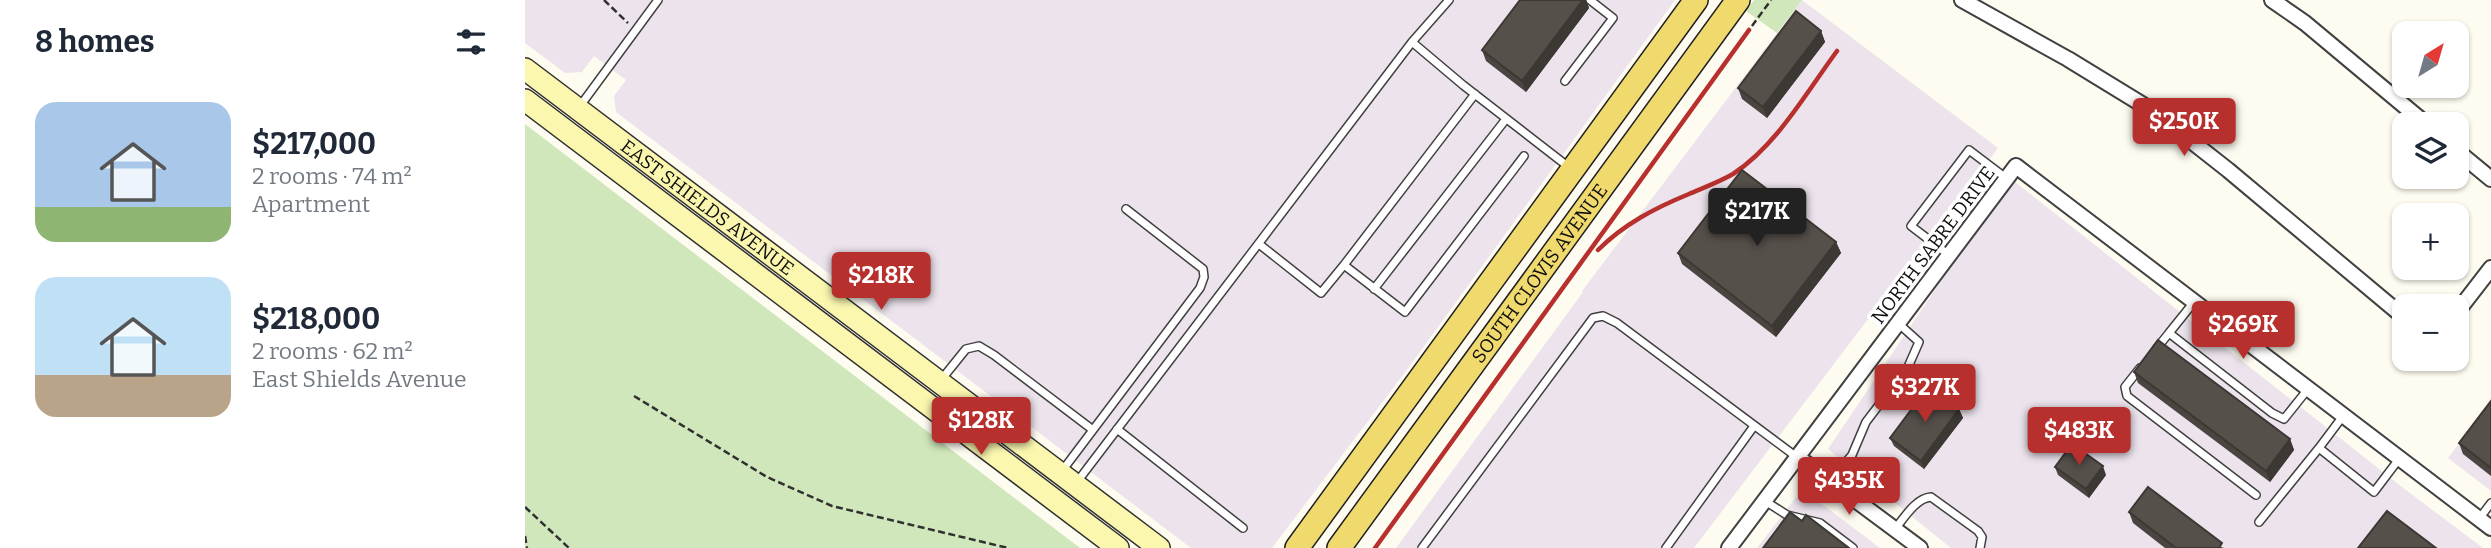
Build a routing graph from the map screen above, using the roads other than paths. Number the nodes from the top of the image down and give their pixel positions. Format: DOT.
graph roads {
  1 [pos="658,0"];
  2 [pos="1449,0"];
  3 [pos="1590,0"];
  4 [pos="1696,0"];
  5 [pos="1738,0"];
  6 [pos="1962,0"];
  7 [pos="2272,0"];
  8 [pos="1412,42"];
  9 [pos="525,69"];
  10 [pos="1565,81"];
  11 [pos="1475,94"];
  12 [pos="525,100"];
  13 [pos="577,109"];
  14 [pos="2412,112"];
  15 [pos="1506,118"];
  16 [pos="562,128"];
  17 [pos="1524,156"];
  18 [pos="2469,160"];
  19 [pos="1572,170"];
  20 [pos="2007,179"];
  21 [pos="2491,179"];
  22 [pos="1126,209"];
  23 [pos="1259,244"];
  24 [pos="1950,255"];
  25 [pos="1344,265"];
  26 [pos="2491,268"];
  27 [pos="1374,289"];
  28 [pos="2469,296"];
  29 [pos="2194,302"];
  30 [pos="2392,307"];
  31 [pos="1899,324"];
  32 [pos="2169,333"];
  33 [pos="2151,355"];
  34 [pos="2143,366"];
  35 [pos="940,383"];
  36 [pos="905,388"];
  37 [pos="2308,389"];
  38 [pos="2343,416"];
  39 [pos="1754,426"];
  40 [pos="1117,429"];
  41 [pos="1093,430"];
  42 [pos="2319,447"];
  43 [pos="1799,458"];
  44 [pos="2399,459"];
  45 [pos="1067,479"];
  46 [pos="1830,481"];
  47 [pos="2256,495"];
  48 [pos="1765,501"];
  49 [pos="2491,503"];
  50 [pos="2479,519"];
  51 [pos="2259,522"];
  52 [pos="1243,528"];
  53 [pos="2491,528"];
  54 [pos="1895,529"];
  55 [pos="1118,548"];
  56 [pos="1159,548"];
  57 [pos="1297,548"];
  58 [pos="1339,548"];
  59 [pos="1422,548"];
  60 [pos="1666,548"];
  61 [pos="1730,548"];
  62 [pos="1853,548"];
  63 [pos="1920,548"];
  64 [pos="1980,548"];
  1 -- 13 [label="lane"];
  2 -- 8 [label="lane"];
  3 -- 10 [label="lane"];
  4 -- 19 [label="main road, SOUTH CLOVIS AVENUE"];
  5 -- 58 [label="main road, SOUTH CLOVIS AVENUE"];
  6 -- 30 [label="street"];
  7 -- 14 [label="street"];
  8 -- 11 [label="lane"];
  8 -- 23 [label="lane"];
  9 -- 13 [label="main road, EAST SHIELDS AVENUE"];
  11 -- 15 [label="lane"];
  11 -- 25 [label="lane"];
  12 -- 16 [label="main road, EAST SHIELDS AVENUE"];
  13 -- 16 [label="main road"];
  13 -- 35 [label="main road, EAST SHIELDS AVENUE"];
  15 -- 19 [label="lane"];
  15 -- 27 [label="lane"];
  16 -- 36 [label="main road, EAST SHIELDS AVENUE"];
  17 -- 27 [label="lane"];
  18 -- 21 [label="street"];
  19 -- 57 [label="main road, SOUTH CLOVIS AVENUE"];
  20 -- 24 [label="street, NORTH SABRE DRIVE"];
  20 -- 24 [label="lane"];
  20 -- 29 [label="street, NORTH SABRE DRIVE"];
  22 -- 41 [label="lane"];
  23 -- 25 [label="lane"];
  23 -- 40 [label="lane"];
  24 -- 31 [label="street, NORTH SABRE DRIVE"];
  25 -- 27 [label="lane"];
  26 -- 28 [label="street"];
  29 -- 32 [label="lane"];
  29 -- 37 [label="street"];
  31 -- 43 [label="street, NORTH SABRE DRIVE"];
  31 -- 46 [label="lane"];
  32 -- 33 [label="lane"];
  32 -- 37 [label="lane"];
  34 -- 47 [label="lane"];
  35 -- 41 [label="lane"];
  35 -- 45 [label="main road, EAST SHIELDS AVENUE"];
  36 -- 45 [label="main road"];
  36 -- 55 [label="main road, EAST SHIELDS AVENUE"];
  37 -- 38 [label="street"];
  38 -- 42 [label="lane"];
  38 -- 44 [label="street"];
  39 -- 43 [label="lane"];
  39 -- 59 [label="lane"];
  39 -- 60 [label="lane"];
  40 -- 45 [label="lane"];
  40 -- 52 [label="lane"];
  41 -- 45 [label="lane"];
  42 -- 44 [label="lane"];
  42 -- 51 [label="lane"];
  43 -- 46 [label="street"];
  43 -- 48 [label="street, NORTH SABRE DRIVE"];
  44 -- 50 [label="street"];
  45 -- 56 [label="main road, EAST SHIELDS AVENUE"];
  46 -- 54 [label="street"];
  48 -- 61 [label="street, NORTH SABRE DRIVE"];
  48 -- 62 [label="lane"];
  49 -- 50 [label="lane"];
  50 -- 53 [label="street"];
  54 -- 63 [label="street"];
  54 -- 64 [label="lane"];
}
